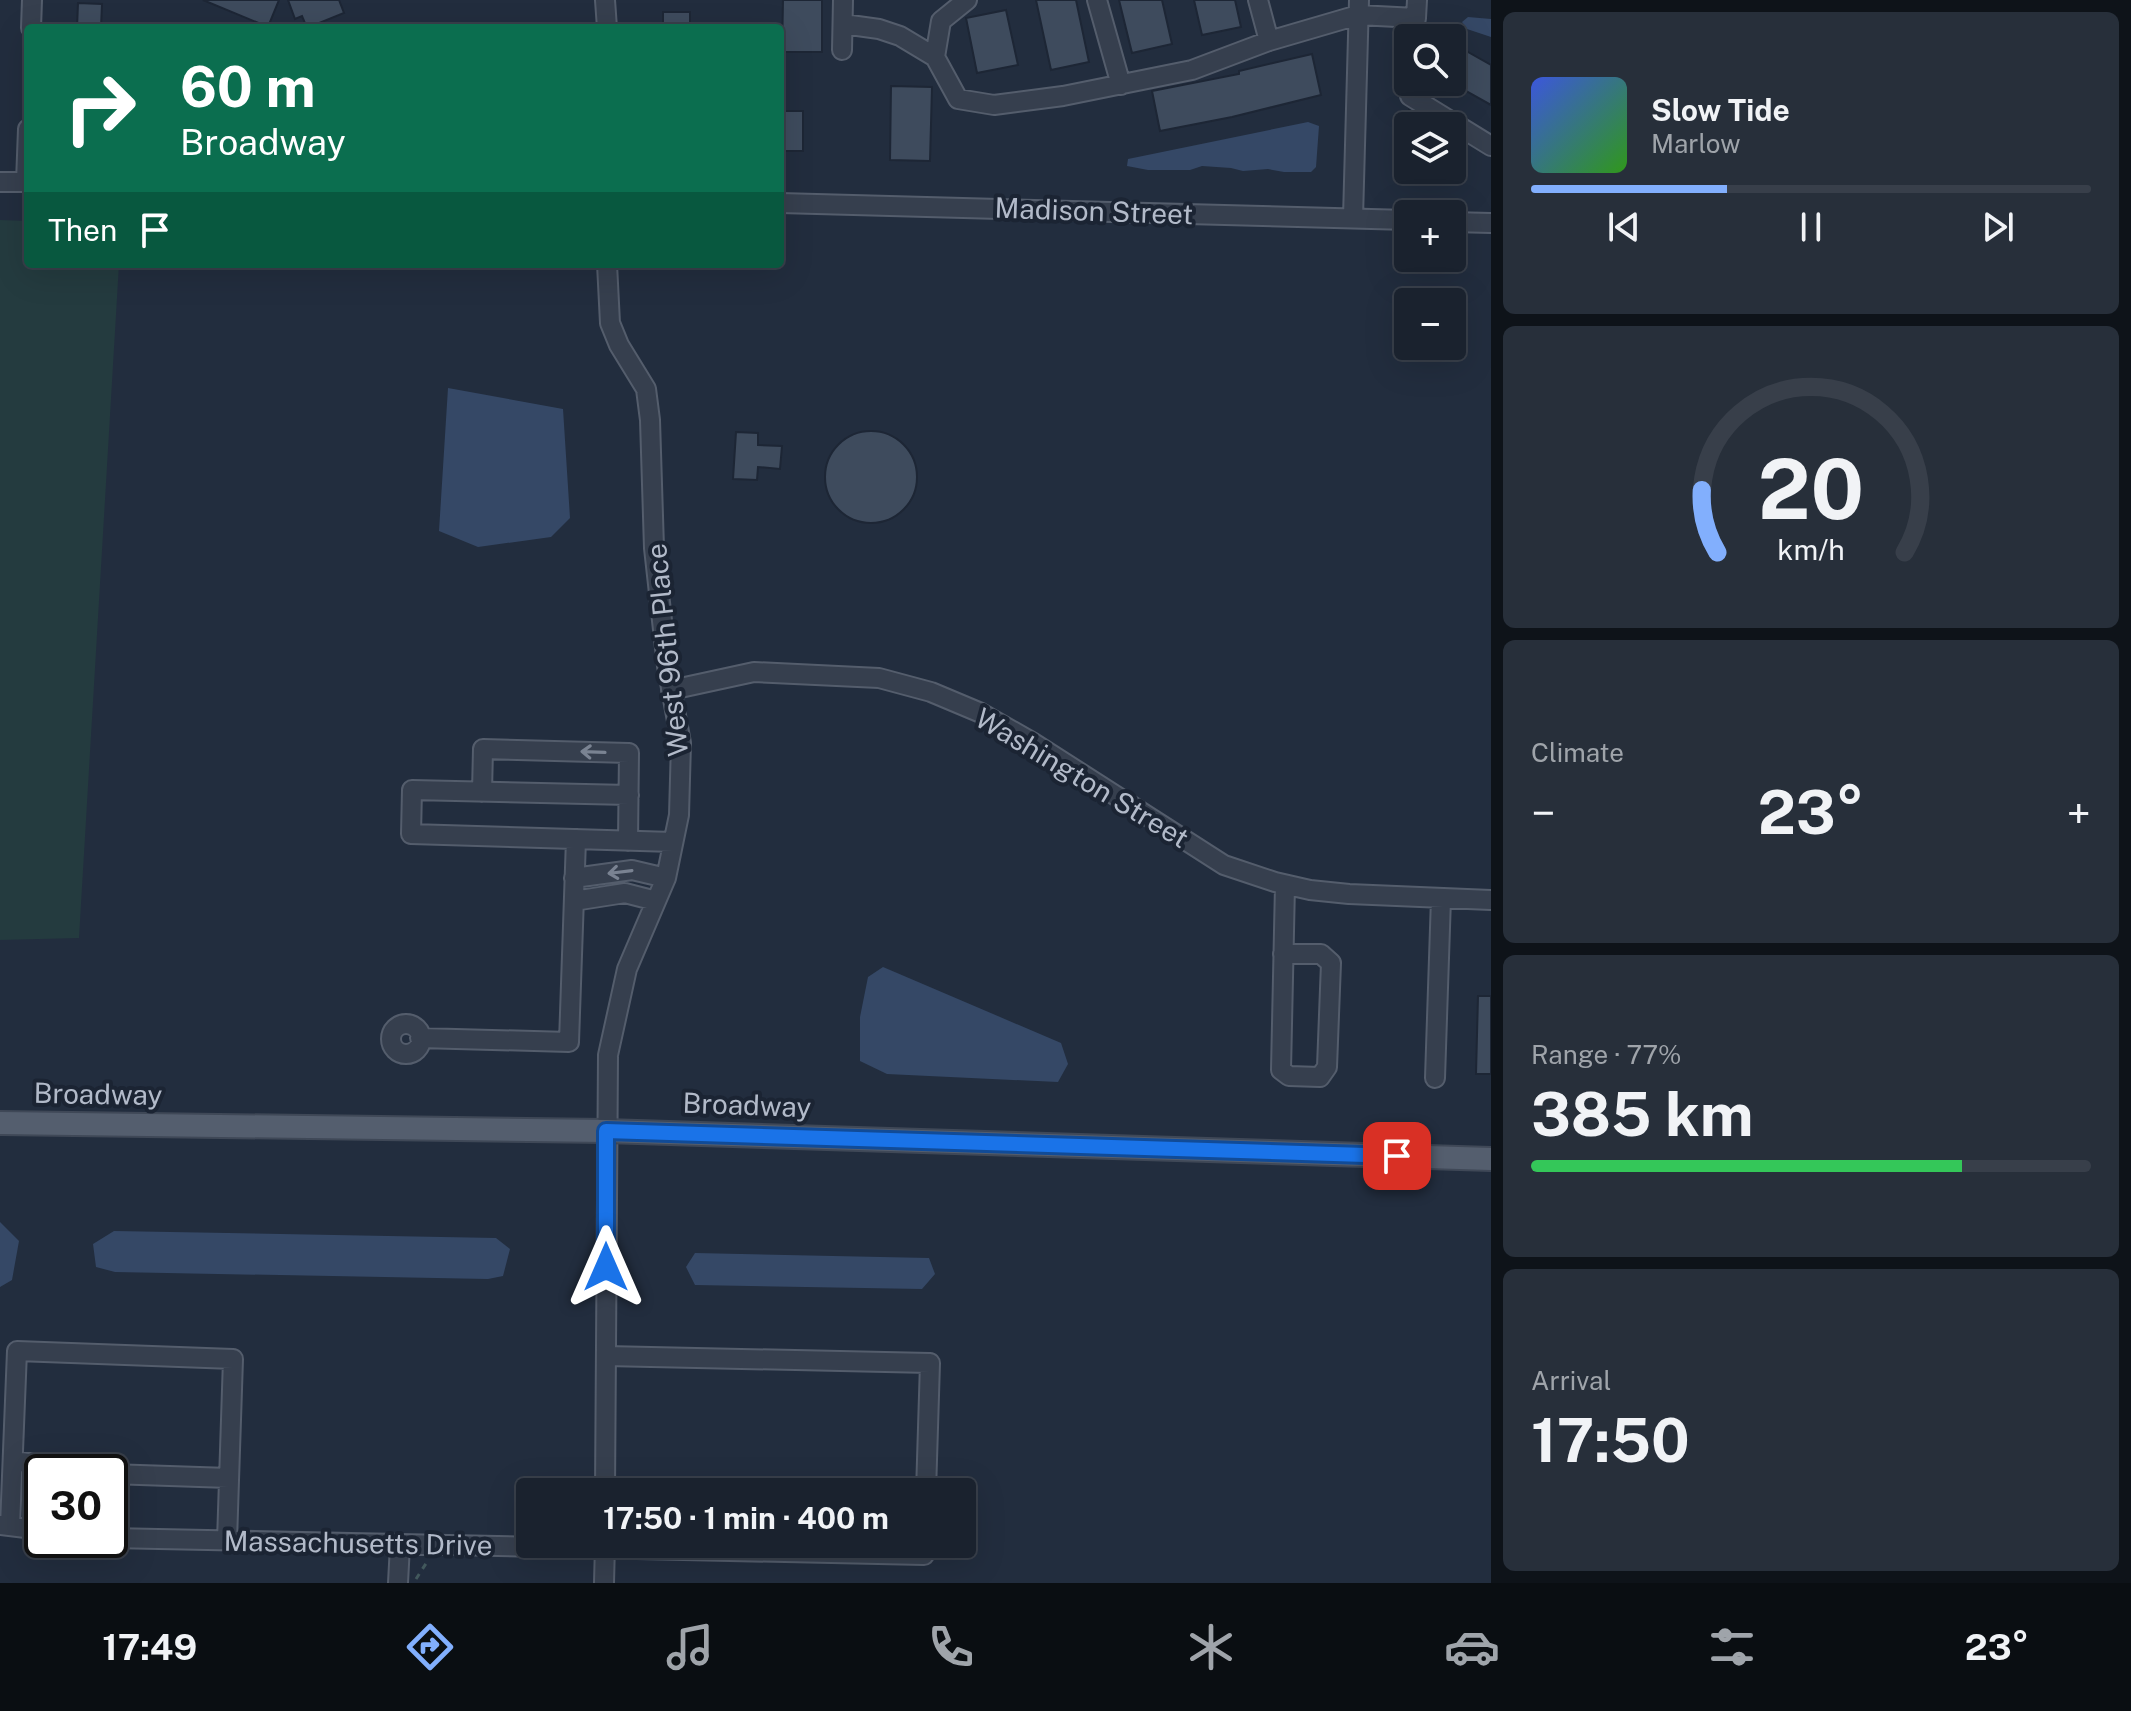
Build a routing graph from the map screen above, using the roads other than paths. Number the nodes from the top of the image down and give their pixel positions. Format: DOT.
graph roads {
  1 [pos="32,0"];
  2 [pos="605,0"];
  3 [pos="843,0"];
  4 [pos="967,0"];
  5 [pos="1097,0"];
  6 [pos="1258,0"];
  7 [pos="1359,7"];
  8 [pos="1416,9"];
  9 [pos="31,24"];
  10 [pos="607,24"];
  11 [pos="843,24"];
  12 [pos="1269,41"];
  13 [pos="842,50"];
  14 [pos="935,57"];
  15 [pos="1121,85"];
  16 [pos="1410,96"];
  17 [pos="1491,146"];
  18 [pos="0,182"];
  19 [pos="24,182"];
  20 [pos="784,203"];
  21 [pos="1353,218"];
  22 [pos="1394,219"];
  23 [pos="1466,222"];
  24 [pos="1491,223"];
  25 [pos="607,268"];
  26 [pos="671,690"];
  27 [pos="482,792"];
  28 [pos="629,795"];
  29 [pos="576,839"];
  30 [pos="628,841"];
  31 [pos="673,842"];
  32 [pos="574,878"];
  33 [pos="666,878"];
  34 [pos="1285,885"];
  35 [pos="1441,898"];
  36 [pos="1491,900"];
  37 [pos="574,901"];
  38 [pos="656,901"];
  39 [pos="1283,954"];
  40 [pos="420,1038"];
  41 [pos="1435,1078"];
  42 [pos="0,1123"];
  43 [pos="606,1131"];
  44 [pos="1491,1159"];
  45 [pos="606,1356"];
  46 [pos="13,1461"];
  47 [pos="24,1462"];
  48 [pos="128,1475"];
  49 [pos="229,1478"];
  50 [pos="605,1478"];
  51 [pos="926,1478"];
  52 [pos="5,1525"];
  53 [pos="128,1538"];
  54 [pos="227,1541"];
  55 [pos="400,1545"];
  56 [pos="516,1546"];
  57 [pos="605,1558"];
  58 [pos="398,1583"];
  59 [pos="604,1583"];
  1 -- 9 [label="street"];
  2 -- 10 [label="street"];
  3 -- 11 [label="street"];
  4 -- 14 [label="street"];
  5 -- 15 [label="street"];
  6 -- 12 [label="street"];
  7 -- 8 [label="street"];
  7 -- 12 [label="street"];
  7 -- 21 [label="street"];
  11 -- 13 [label="street"];
  11 -- 14 [label="street"];
  12 -- 15 [label="street"];
  14 -- 15 [label="street"];
  16 -- 17 [label="street"];
  18 -- 19 [label="street"];
  20 -- 21 [label="street, Madison Street"];
  21 -- 22 [label="street, Madison Street"];
  23 -- 24 [label="street"];
  25 -- 26 [label="street, West 96th Place"];
  26 -- 31 [label="street, West 96th Place"];
  26 -- 34 [label="street, Washington Street"];
  27 -- 28 [label="street"];
  28 -- 27 [label="street, one-way"];
  27 -- 29 [label="street"];
  28 -- 30 [label="street"];
  29 -- 30 [label="street"];
  29 -- 32 [label="street"];
  30 -- 31 [label="street"];
  31 -- 33 [label="street, West 96th Place"];
  33 -- 32 [label="street, one-way"];
  32 -- 37 [label="street"];
  33 -- 38 [label="street, West 96th Place"];
  34 -- 35 [label="street, Washington Street"];
  34 -- 39 [label="street"];
  35 -- 36 [label="street, Washington Street"];
  35 -- 41 [label="street"];
  37 -- 38 [label="street"];
  37 -- 40 [label="street"];
  38 -- 43 [label="street, West 96th Place"];
  39 -- 39 [label="street"];
  42 -- 43 [label="main road, Broadway"];
  43 -- 44 [label="main road, Broadway"];
  43 -- 45 [label="street, West 96th Place"];
  45 -- 50 [label="street, West 96th Place"];
  45 -- 51 [label="street"];
  46 -- 47 [label="street"];
  46 -- 49 [label="street"];
  46 -- 52 [label="street"];
  48 -- 49 [label="street"];
  49 -- 54 [label="street"];
  53 -- 54 [label="street, Massachusetts Drive"];
  54 -- 55 [label="street, Massachusetts Drive"];
  55 -- 56 [label="street, Massachusetts Drive"];
  55 -- 58 [label="street"];
  57 -- 59 [label="street"];
}
